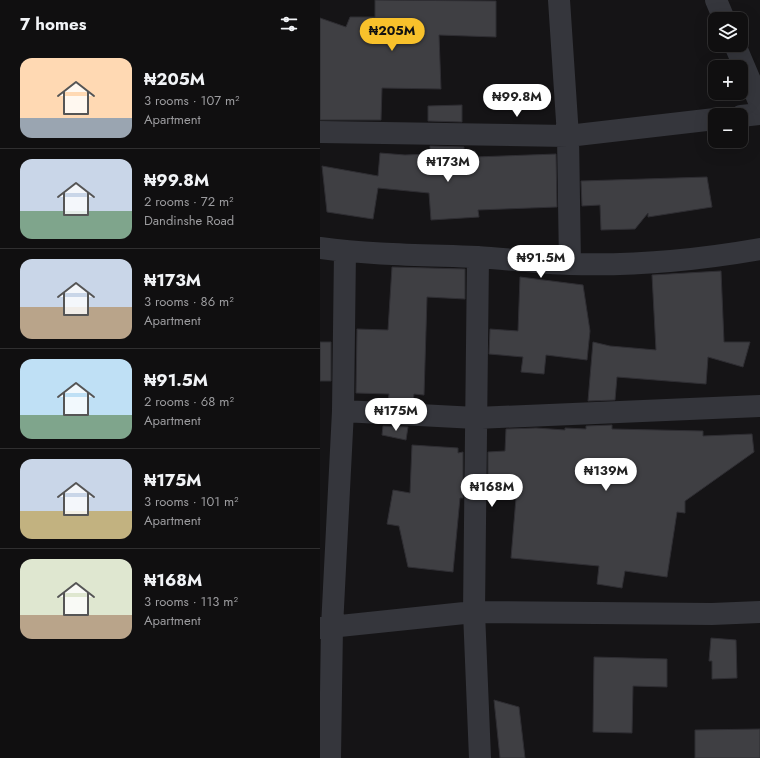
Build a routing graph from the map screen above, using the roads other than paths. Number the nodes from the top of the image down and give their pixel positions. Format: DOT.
graph roads {
  1 [pos="560,0"];
  2 [pos="716,0"];
  3 [pos="721,12"];
  4 [pos="738,52"];
  5 [pos="760,104"];
  6 [pos="760,114"];
  7 [pos="748,115"];
  8 [pos="708,120"];
  9 [pos="320,132"];
  10 [pos="568,136"];
  11 [pos="320,248"];
  12 [pos="760,249"];
  13 [pos="345,251"];
  14 [pos="478,257"];
  15 [pos="570,264"];
  16 [pos="760,406"];
  17 [pos="343,411"];
  18 [pos="476,418"];
  19 [pos="474,612"];
  20 [pos="760,612"];
  21 [pos="326,627"];
  22 [pos="330,758"];
  23 [pos="480,758"];
  1 -- 10 [label="street"];
  2 -- 3 [label="street"];
  4 -- 5 [label="street"];
  6 -- 7 [label="street"];
  8 -- 10 [label="street"];
  9 -- 10 [label="street"];
  10 -- 15 [label="street"];
  11 -- 13 [label="street"];
  12 -- 15 [label="street"];
  13 -- 14 [label="street"];
  13 -- 17 [label="street"];
  14 -- 15 [label="street"];
  14 -- 18 [label="street"];
  16 -- 18 [label="street"];
  17 -- 18 [label="street"];
  17 -- 21 [label="street"];
  18 -- 19 [label="street"];
  19 -- 20 [label="street"];
  19 -- 21 [label="street"];
  19 -- 23 [label="street"];
  21 -- 22 [label="street"];
}
